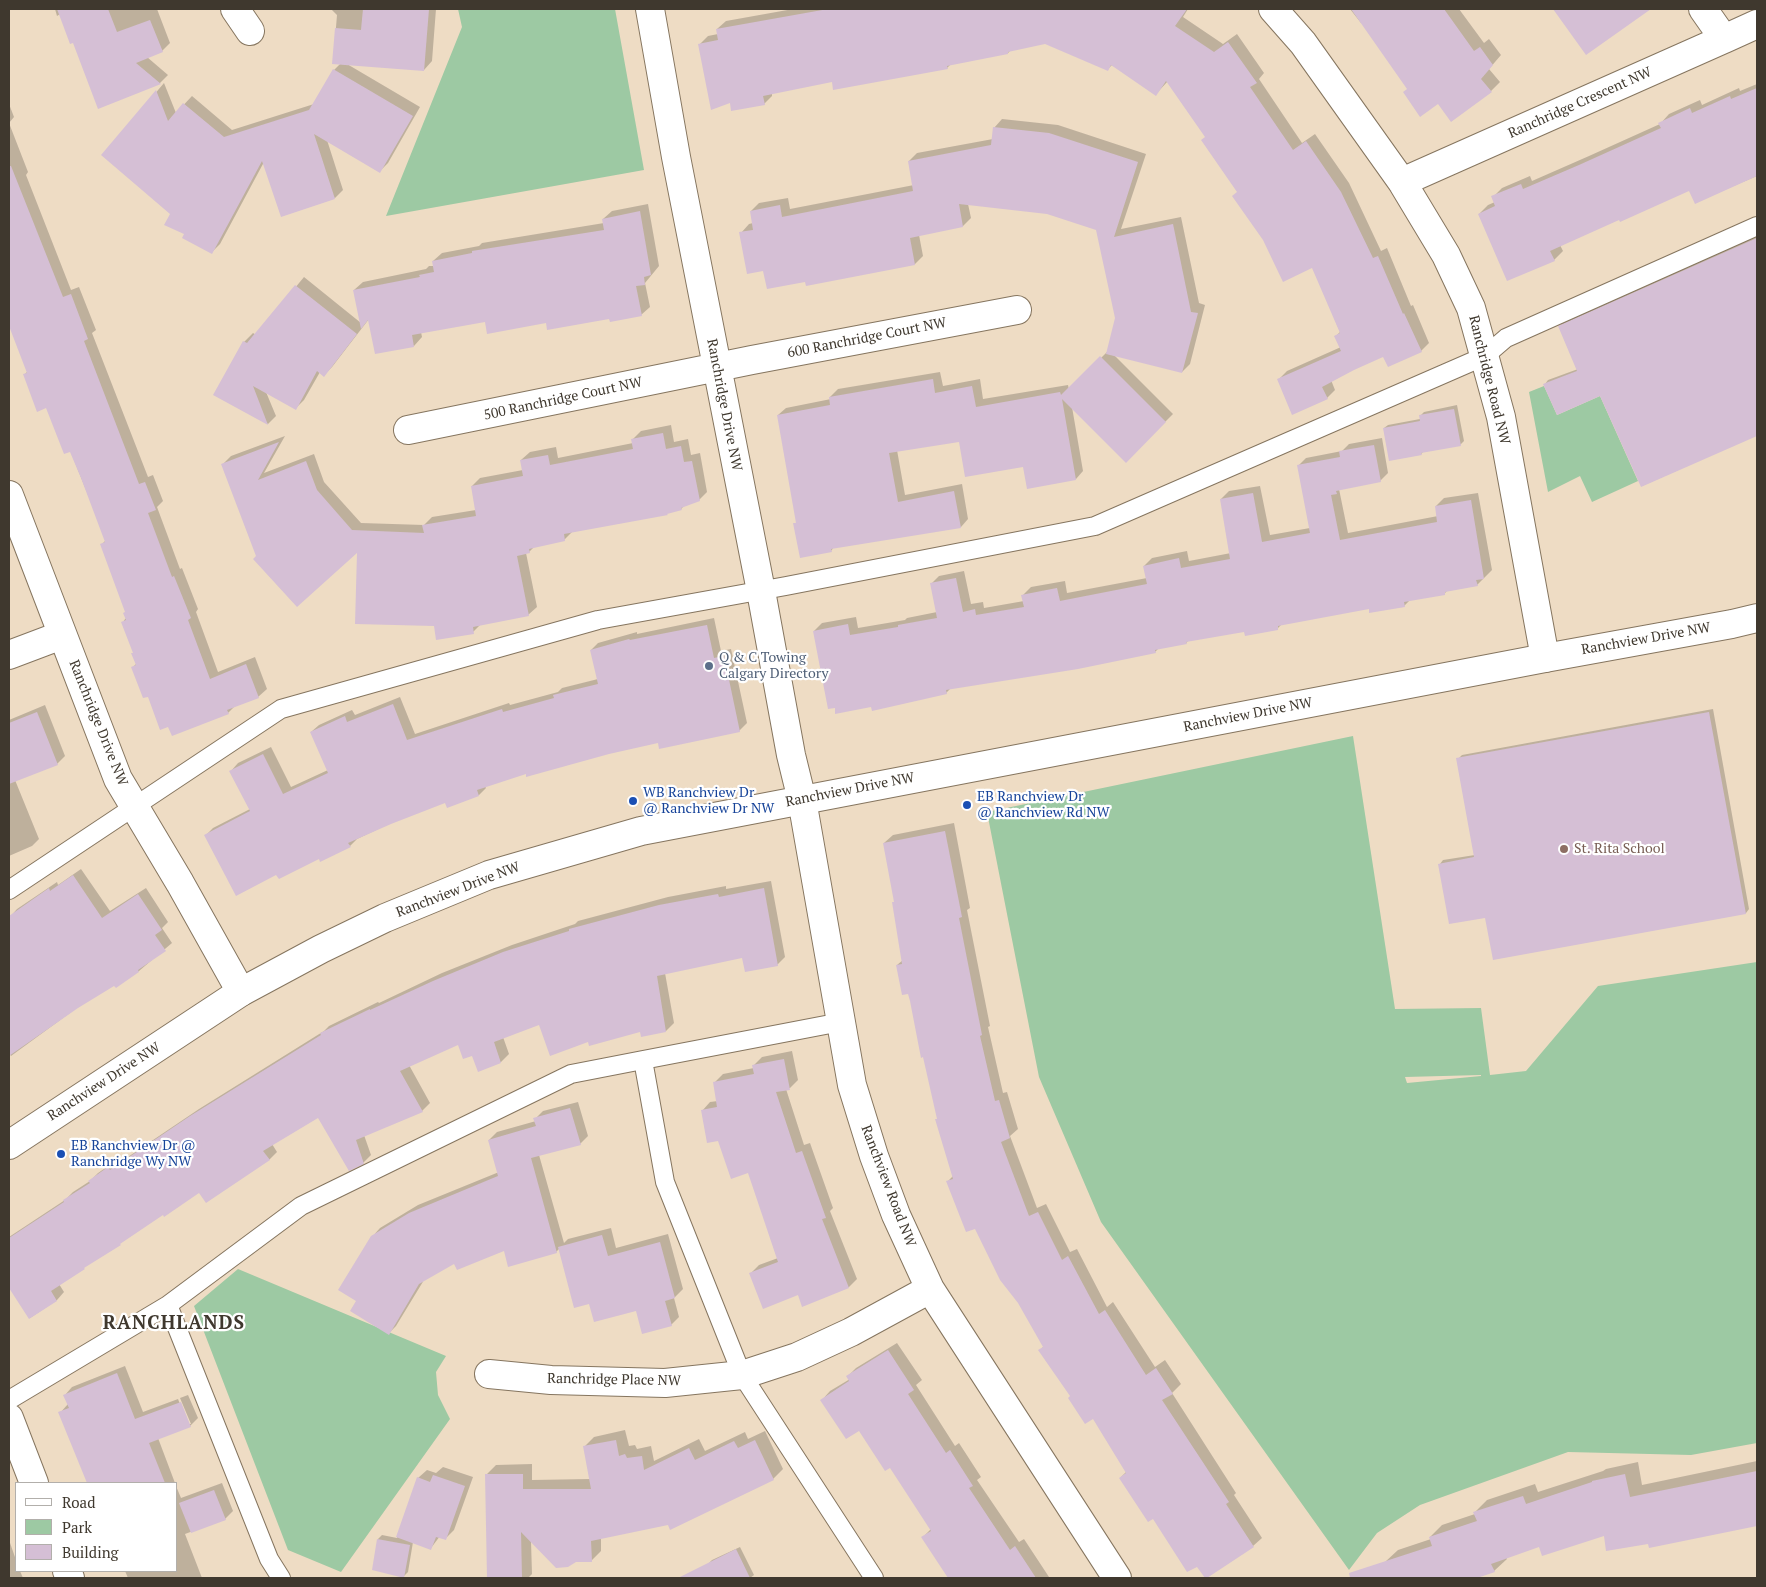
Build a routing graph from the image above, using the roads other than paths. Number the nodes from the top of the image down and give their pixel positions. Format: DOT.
graph roads {
  1 [pos="235,9"];
  2 [pos="650,9"];
  3 [pos="1273,9"];
  4 [pos="1703,9"];
  5 [pos="1757,24"];
  6 [pos="250,31"];
  7 [pos="1724,39"];
  8 [pos="1402,182"];
  9 [pos="1757,226"];
  10 [pos="1017,310"];
  11 [pos="1485,356"];
  12 [pos="717,367"];
  13 [pos="408,430"];
  14 [pos="9,496"];
  15 [pos="761,591"];
  16 [pos="1757,618"];
  17 [pos="62,635"];
  18 [pos="9,655"];
  19 [pos="1546,658"];
  20 [pos="802,800"];
  21 [pos="135,807"];
  22 [pos="9,890"];
  23 [pos="241,992"];
  24 [pos="841,1022"];
  25 [pos="643,1060"];
  26 [pos="9,1144"];
  27 [pos="930,1289"];
  28 [pos="168,1305"];
  29 [pos="489,1374"];
  30 [pos="742,1375"];
  31 [pos="9,1400"];
  32 [pos="9,1418"];
  33 [pos="34,1482"];
  34 [pos="281,1578"];
  35 [pos="874,1578"];
  36 [pos="1117,1578"];
  1 -- 6 [label="street"];
  2 -- 12 [label="street, Ranchridge Drive NW"];
  3 -- 8 [label="street, Ranchridge Road NW"];
  4 -- 7 [label="street"];
  5 -- 7 [label="street, Ranchridge Crescent NW"];
  7 -- 8 [label="street, Ranchridge Crescent NW"];
  8 -- 11 [label="street, Ranchridge Road NW"];
  9 -- 11 [label="lane"];
  10 -- 12 [label="street, 600 Ranchridge Court NW"];
  11 -- 15 [label="lane"];
  11 -- 19 [label="street, Ranchridge Road NW"];
  12 -- 13 [label="street, 500 Ranchridge Court NW"];
  12 -- 15 [label="street, Ranchridge Drive NW"];
  14 -- 17 [label="street, Ranchridge Drive NW"];
  15 -- 20 [label="street, Ranchridge Drive NW"];
  15 -- 21 [label="lane"];
  16 -- 19 [label="street, Ranchview Drive NW"];
  17 -- 18 [label="street"];
  17 -- 21 [label="street, Ranchridge Drive NW"];
  19 -- 20 [label="street, Ranchview Drive NW"];
  20 -- 23 [label="street, Ranchview Drive NW"];
  20 -- 24 [label="street, Ranchview Road NW"];
  21 -- 22 [label="lane"];
  21 -- 23 [label="street, Ranchridge Drive NW"];
  23 -- 26 [label="street, Ranchview Drive NW"];
  24 -- 25 [label="lane"];
  24 -- 27 [label="street, Ranchview Road NW"];
  25 -- 28 [label="lane"];
  25 -- 30 [label="lane"];
  27 -- 30 [label="street, Ranchridge Place NW"];
  27 -- 36 [label="street, Ranchview Road NW"];
  28 -- 31 [label="lane"];
  28 -- 34 [label="lane"];
  29 -- 30 [label="street, Ranchridge Place NW"];
  30 -- 35 [label="lane"];
  32 -- 33 [label="street"];
}
